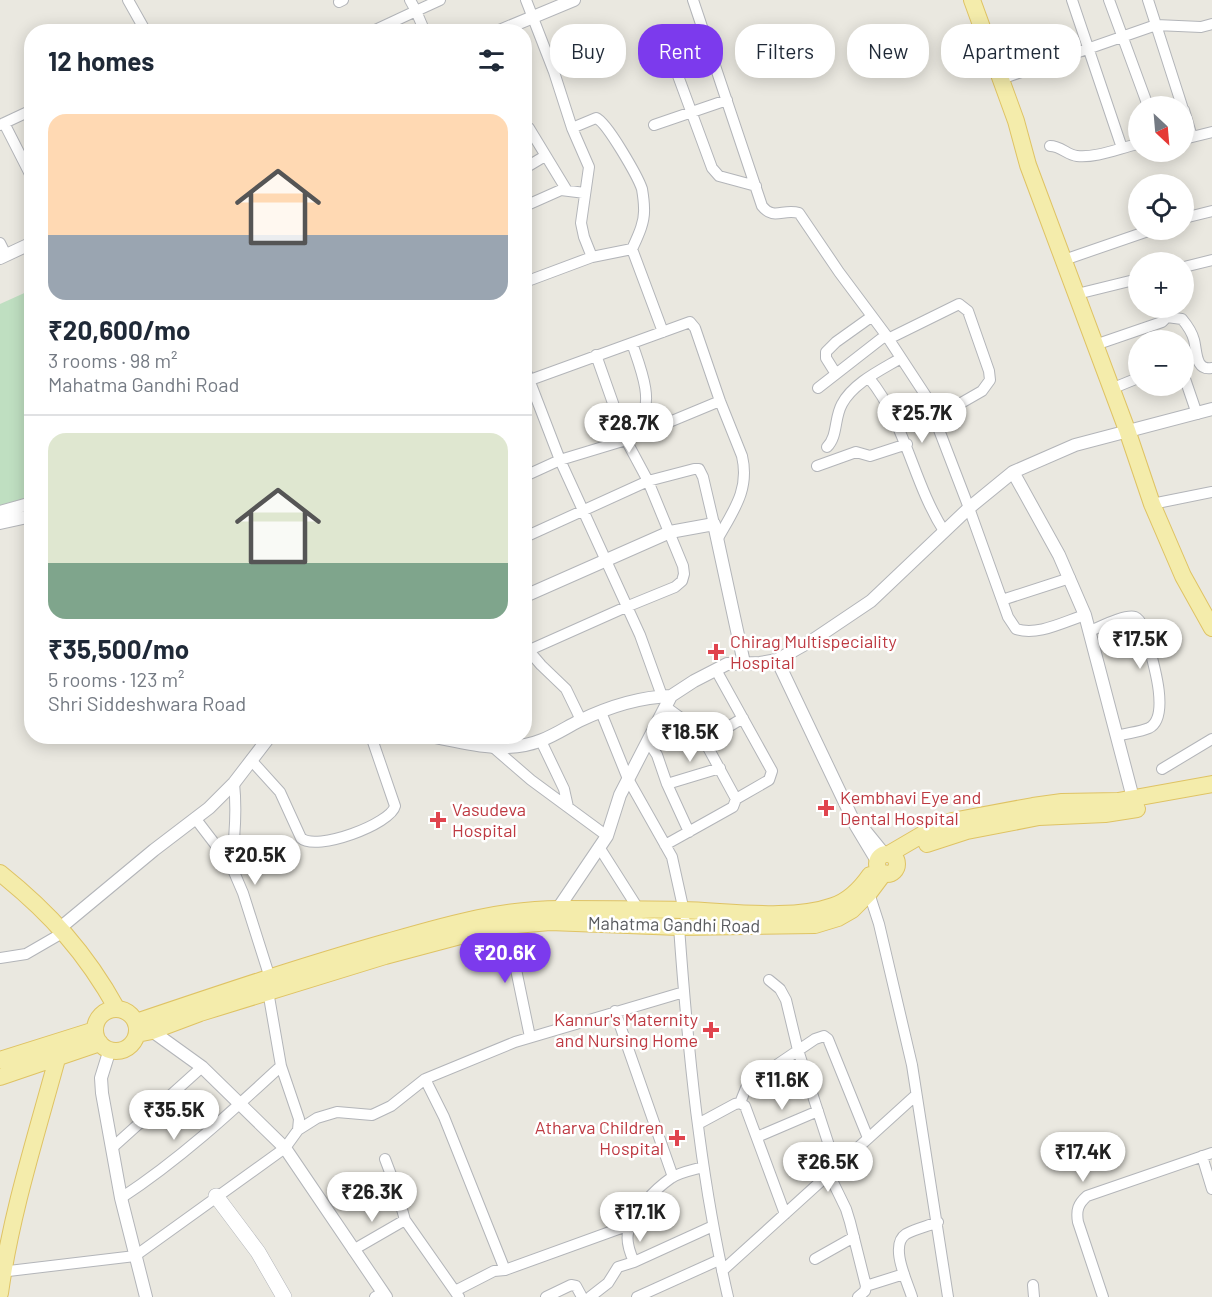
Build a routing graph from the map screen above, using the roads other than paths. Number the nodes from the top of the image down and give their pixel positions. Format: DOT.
graph roads {
  1 [pos="128,0"];
  2 [pos="410,0"];
  3 [pos="440,0"];
  4 [pos="526,0"];
  5 [pos="574,0"];
  6 [pos="693,0"];
  7 [pos="972,0"];
  8 [pos="1072,0"];
  9 [pos="1109,0"];
  10 [pos="1148,0"];
  11 [pos="416,11"];
  12 [pos="533,17"];
  13 [pos="142,24"];
  14 [pos="388,24"];
  15 [pos="422,24"];
  16 [pos="516,24"];
  17 [pos="1212,24"];
  18 [pos="1156,26"];
  19 [pos="1122,37"];
  20 [pos="1088,49"];
  21 [pos="679,78"];
  22 [pos="1001,79"];
  23 [pos="1144,96"];
  24 [pos="1179,96"];
  25 [pos="727,100"];
  26 [pos="691,113"];
  27 [pos="24,114"];
  28 [pos="2,124"];
  29 [pos="654,126"];
  30 [pos="572,128"];
  31 [pos="1212,132"];
  32 [pos="532,133"];
  33 [pos="1194,136"];
  34 [pos="1050,146"];
  35 [pos="1128,146"];
  36 [pos="1122,148"];
  37 [pos="545,156"];
  38 [pos="24,164"];
  39 [pos="532,164"];
  40 [pos="756,186"];
  41 [pos="566,189"];
  42 [pos="585,193"];
  43 [pos="532,203"];
  44 [pos="1212,211"];
  45 [pos="1194,216"];
  46 [pos="1128,238"];
  47 [pos="24,245"];
  48 [pos="632,249"];
  49 [pos="2,252"];
  50 [pos="591,257"];
  51 [pos="1064,260"];
  52 [pos="1210,261"];
  53 [pos="1194,265"];
  54 [pos="1212,273"];
  55 [pos="532,279"];
  56 [pos="1128,281"];
  57 [pos="1077,294"];
  58 [pos="872,316"];
  59 [pos="1164,318"];
  60 [pos="1180,318"];
  61 [pos="663,332"];
  62 [pos="887,337"];
  63 [pos="632,343"];
  64 [pos="1095,345"];
  65 [pos="596,355"];
  66 [pos="901,358"];
  67 [pos="1212,368"];
  68 [pos="836,374"];
  69 [pos="869,378"];
  70 [pos="532,379"];
  71 [pos="1128,382"];
  72 [pos="532,385"];
  73 [pos="818,388"];
  74 [pos="1111,389"];
  75 [pos="1191,396"];
  76 [pos="720,401"];
  77 [pos="1212,409"];
  78 [pos="1197,414"];
  79 [pos="935,418"];
  80 [pos="622,427"];
  81 [pos="1127,430"];
  82 [pos="626,440"];
  83 [pos="907,444"];
  84 [pos="827,447"];
  85 [pos="560,460"];
  86 [pos="817,466"];
  87 [pos="1013,472"];
  88 [pos="532,473"];
  89 [pos="648,481"];
  90 [pos="1212,492"];
  91 [pos="1152,504"];
  92 [pos="24,505"];
  93 [pos="969,507"];
  94 [pos="0,512"];
  95 [pos="583,512"];
  96 [pos="24,518"];
  97 [pos="0,523"];
  98 [pos="714,524"];
  99 [pos="944,531"];
  100 [pos="670,532"];
  101 [pos="532,534"];
  102 [pos="717,540"];
  103 [pos="604,560"];
  104 [pos="1070,578"];
  105 [pos="532,593"];
  106 [pos="1002,600"];
  107 [pos="626,607"];
  108 [pos="1085,615"];
  109 [pos="1212,628"];
  110 [pos="1090,632"];
  111 [pos="532,649"];
  112 [pos="532,656"];
  113 [pos="777,660"];
  114 [pos="744,663"];
  115 [pos="716,670"];
  116 [pos="666,700"];
  117 [pos="601,712"];
  118 [pos="743,718"];
  119 [pos="581,720"];
  120 [pos="1117,735"];
  121 [pos="1212,739"];
  122 [pos="542,741"];
  123 [pos="648,741"];
  124 [pos="705,741"];
  125 [pos="532,742"];
  126 [pos="264,744"];
  127 [pos="374,744"];
  128 [pos="473,744"];
  129 [pos="521,744"];
  130 [pos="494,748"];
  131 [pos="251,760"];
  132 [pos="720,768"];
  133 [pos="1162,769"];
  134 [pos="628,779"];
  135 [pos="234,783"];
  136 [pos="668,784"];
  137 [pos="1212,784"];
  138 [pos="1212,796"];
  139 [pos="1133,798"];
  140 [pos="736,800"];
  141 [pos="568,807"];
  142 [pos="195,818"];
  143 [pos="689,832"];
  144 [pos="603,841"];
  145 [pos="665,845"];
  146 [pos="885,862"];
  147 [pos="231,865"];
  148 [pos="0,873"];
  149 [pos="870,893"];
  150 [pos="639,909"];
  151 [pos="684,910"];
  152 [pos="554,915"];
  153 [pos="507,926"];
  154 [pos="683,927"];
  155 [pos="62,930"];
  156 [pos="0,958"];
  157 [pos="769,980"];
  158 [pos="269,985"];
  159 [pos="684,992"];
  160 [pos="117,1009"];
  161 [pos="615,1011"];
  162 [pos="142,1029"];
  163 [pos="530,1037"];
  164 [pos="102,1041"];
  165 [pos="798,1050"];
  166 [pos="57,1059"];
  167 [pos="0,1060"];
  168 [pos="202,1066"];
  169 [pos="280,1066"];
  170 [pos="0,1077"];
  171 [pos="425,1079"];
  172 [pos="916,1095"];
  173 [pos="240,1103"];
  174 [pos="741,1103"];
  175 [pos="818,1111"];
  176 [pos="698,1124"];
  177 [pos="298,1130"];
  178 [pos="757,1137"];
  179 [pos="868,1138"];
  180 [pos="113,1147"];
  181 [pos="285,1148"];
  182 [pos="1207,1154"];
  183 [pos="385,1159"];
  184 [pos="703,1167"];
  185 [pos="832,1170"];
  186 [pos="673,1177"];
  187 [pos="1212,1189"];
  188 [pos="216,1196"];
  189 [pos="122,1198"];
  190 [pos="785,1214"];
  191 [pos="405,1220"];
  192 [pos="938,1222"];
  193 [pos="713,1226"];
  194 [pos="629,1228"];
  195 [pos="854,1237"];
  196 [pos="353,1250"];
  197 [pos="135,1256"];
  198 [pos="815,1258"];
  199 [pos="634,1262"];
  200 [pos="720,1265"];
  201 [pos="505,1270"];
  202 [pos="2,1271"];
  203 [pos="904,1274"];
  204 [pos="1033,1285"];
  205 [pos="866,1286"];
  206 [pos="0,1293"];
  207 [pos="457,1294"];
  208 [pos="381,1296"];
  209 [pos="146,1297"];
  210 [pos="284,1297"];
  211 [pos="546,1297"];
  212 [pos="582,1297"];
  213 [pos="590,1297"];
  214 [pos="637,1297"];
  215 [pos="728,1297"];
  216 [pos="858,1297"];
  217 [pos="912,1297"];
  218 [pos="948,1297"];
  219 [pos="1034,1297"];
  220 [pos="1103,1297"];
  1 -- 13 [label="street"];
  2 -- 11 [label="street"];
  3 -- 11 [label="street"];
  4 -- 12 [label="street"];
  5 -- 12 [label="street"];
  6 -- 25 [label="street"];
  7 -- 22 [label="main road"];
  8 -- 20 [label="street"];
  9 -- 19 [label="street"];
  10 -- 18 [label="street"];
  11 -- 14 [label="street"];
  11 -- 15 [label="street"];
  12 -- 16 [label="street"];
  12 -- 30 [label="street"];
  17 -- 18 [label="street"];
  18 -- 19 [label="street"];
  18 -- 24 [label="street"];
  19 -- 20 [label="street"];
  19 -- 23 [label="street"];
  20 -- 22 [label="street"];
  20 -- 36 [label="street"];
  21 -- 26 [label="street"];
  22 -- 51 [label="main road"];
  25 -- 26 [label="street"];
  25 -- 40 [label="street"];
  26 -- 29 [label="street"];
  26 -- 40 [label="street"];
  27 -- 28 [label="street"];
  28 -- 38 [label="street"];
  30 -- 42 [label="street"];
  30 -- 48 [label="street"];
  31 -- 33 [label="street"];
  32 -- 37 [label="street"];
  34 -- 36 [label="street"];
  35 -- 36 [label="street"];
  37 -- 39 [label="street"];
  37 -- 41 [label="street"];
  40 -- 58 [label="street"];
  41 -- 42 [label="street"];
  41 -- 43 [label="street"];
  42 -- 50 [label="street"];
  44 -- 45 [label="street"];
  46 -- 51 [label="street"];
  47 -- 49 [label="street"];
  48 -- 50 [label="street"];
  48 -- 61 [label="street"];
  50 -- 55 [label="street"];
  51 -- 57 [label="main road"];
  52 -- 53 [label="street"];
  52 -- 54 [label="street"];
  56 -- 57 [label="street"];
  57 -- 64 [label="main road"];
  58 -- 62 [label="street"];
  58 -- 68 [label="street"];
  59 -- 64 [label="street"];
  60 -- 67 [label="street"];
  61 -- 63 [label="street"];
  61 -- 76 [label="street"];
  62 -- 66 [label="street"];
  62 -- 68 [label="street"];
  62 -- 79 [label="street"];
  63 -- 65 [label="street"];
  63 -- 80 [label="street"];
  64 -- 74 [label="main road"];
  65 -- 70 [label="street"];
  65 -- 80 [label="street"];
  66 -- 69 [label="street"];
  66 -- 79 [label="street"];
  68 -- 73 [label="street"];
  69 -- 83 [label="street"];
  69 -- 84 [label="street"];
  71 -- 74 [label="street"];
  72 -- 85 [label="street"];
  74 -- 81 [label="main road"];
  75 -- 78 [label="street"];
  76 -- 82 [label="street"];
  76 -- 102 [label="street"];
  77 -- 78 [label="street"];
  78 -- 81 [label="street"];
  79 -- 93 [label="street"];
  80 -- 82 [label="street"];
  81 -- 87 [label="street"];
  81 -- 91 [label="main road"];
  82 -- 85 [label="street"];
  82 -- 89 [label="street"];
  83 -- 86 [label="street"];
  83 -- 99 [label="street"];
  85 -- 88 [label="street"];
  85 -- 95 [label="street"];
  87 -- 93 [label="street"];
  87 -- 104 [label="street"];
  89 -- 95 [label="street"];
  89 -- 98 [label="street"];
  89 -- 100 [label="street"];
  90 -- 91 [label="street"];
  91 -- 109 [label="main road"];
  92 -- 94 [label="street"];
  93 -- 99 [label="street"];
  93 -- 106 [label="street"];
  95 -- 101 [label="street"];
  95 -- 103 [label="street"];
  96 -- 97 [label="street"];
  98 -- 100 [label="street"];
  98 -- 102 [label="street"];
  99 -- 113 [label="street"];
  100 -- 103 [label="street"];
  100 -- 107 [label="street"];
  102 -- 114 [label="street"];
  103 -- 105 [label="street"];
  103 -- 107 [label="street"];
  104 -- 106 [label="street"];
  104 -- 108 [label="street"];
  106 -- 108 [label="street"];
  107 -- 111 [label="street"];
  107 -- 116 [label="street"];
  108 -- 110 [label="street"];
  110 -- 120 [label="street"];
  110 -- 120 [label="street"];
  112 -- 119 [label="street"];
  113 -- 114 [label="street"];
  113 -- 146 [label="street"];
  114 -- 115 [label="street"];
  115 -- 116 [label="street"];
  115 -- 118 [label="street"];
  116 -- 117 [label="street"];
  116 -- 123 [label="street"];
  116 -- 124 [label="street"];
  117 -- 119 [label="street"];
  117 -- 134 [label="street"];
  118 -- 124 [label="street"];
  118 -- 140 [label="street"];
  119 -- 122 [label="street"];
  120 -- 139 [label="street"];
  121 -- 133 [label="street"];
  122 -- 125 [label="street"];
  122 -- 141 [label="street"];
  123 -- 134 [label="street"];
  123 -- 136 [label="street"];
  124 -- 132 [label="street"];
  126 -- 131 [label="street"];
  127 -- 131 [label="street"];
  128 -- 130 [label="street"];
  129 -- 130 [label="street"];
  130 -- 141 [label="street"];
  131 -- 135 [label="street"];
  132 -- 136 [label="street"];
  132 -- 140 [label="street"];
  134 -- 144 [label="street"];
  134 -- 145 [label="street"];
  135 -- 142 [label="street"];
  135 -- 147 [label="street"];
  136 -- 143 [label="street"];
  137 -- 139 [label="main road, Mahatma Gandhi Road"];
  138 -- 146 [label="main road, Mahatma Gandhi Road"];
  139 -- 146 [label="main road, Mahatma Gandhi Road"];
  140 -- 143 [label="street"];
  141 -- 144 [label="street"];
  142 -- 147 [label="street"];
  142 -- 155 [label="street"];
  143 -- 145 [label="street"];
  144 -- 150 [label="street"];
  144 -- 152 [label="street"];
  145 -- 151 [label="street"];
  146 -- 149 [label="main road, Mahatma Gandhi Road"];
  146 -- 151 [label="main road, Mahatma Gandhi Road"];
  147 -- 158 [label="street"];
  148 -- 155 [label="main road"];
  149 -- 154 [label="main road, Mahatma Gandhi Road"];
  149 -- 172 [label="street"];
  150 -- 151 [label="main road, Mahatma Gandhi Road"];
  150 -- 152 [label="main road, Mahatma Gandhi Road"];
  151 -- 154 [label="street"];
  152 -- 153 [label="main road, Mahatma Gandhi Road"];
  152 -- 154 [label="main road, Mahatma Gandhi Road"];
  152 -- 158 [label="main road, Mahatma Gandhi Road"];
  153 -- 158 [label="main road, Mahatma Gandhi Road"];
  153 -- 163 [label="street"];
  154 -- 159 [label="street"];
  155 -- 156 [label="street"];
  155 -- 160 [label="main road"];
  157 -- 165 [label="street"];
  158 -- 162 [label="main road, Mahatma Gandhi Road"];
  158 -- 169 [label="street"];
  159 -- 161 [label="street"];
  159 -- 176 [label="street"];
  160 -- 162 [label="main road"];
  160 -- 164 [label="main road"];
  161 -- 163 [label="street"];
  161 -- 186 [label="street"];
  162 -- 164 [label="main road"];
  162 -- 168 [label="street"];
  163 -- 171 [label="street"];
  164 -- 166 [label="main road"];
  164 -- 167 [label="main road"];
  164 -- 180 [label="street"];
  165 -- 174 [label="street"];
  165 -- 175 [label="street"];
  165 -- 179 [label="street"];
  166 -- 170 [label="main road"];
  166 -- 202 [label="main road"];
  168 -- 173 [label="street"];
  168 -- 180 [label="street"];
  169 -- 173 [label="street"];
  169 -- 177 [label="street"];
  171 -- 177 [label="street"];
  171 -- 201 [label="street"];
  172 -- 179 [label="street"];
  172 -- 192 [label="street"];
  173 -- 181 [label="street"];
  173 -- 189 [label="street"];
  174 -- 176 [label="street"];
  174 -- 178 [label="street"];
  175 -- 178 [label="street"];
  175 -- 185 [label="street"];
  176 -- 184 [label="street"];
  177 -- 181 [label="street"];
  178 -- 190 [label="street"];
  179 -- 185 [label="street"];
  180 -- 189 [label="street"];
  181 -- 188 [label="street"];
  181 -- 196 [label="street"];
  182 -- 187 [label="street"];
  182 -- 220 [label="street"];
  183 -- 191 [label="street"];
  184 -- 186 [label="street"];
  184 -- 193 [label="street"];
  185 -- 190 [label="street"];
  185 -- 195 [label="street"];
  186 -- 194 [label="street"];
  188 -- 197 [label="street"];
  188 -- 210 [label="main road"];
  189 -- 197 [label="street"];
  190 -- 200 [label="street"];
  191 -- 196 [label="street"];
  191 -- 207 [label="street"];
  192 -- 203 [label="street"];
  192 -- 218 [label="street"];
  193 -- 199 [label="street"];
  193 -- 200 [label="street"];
  194 -- 199 [label="street"];
  194 -- 201 [label="street"];
  195 -- 198 [label="street"];
  195 -- 205 [label="street"];
  196 -- 208 [label="street"];
  197 -- 202 [label="street"];
  197 -- 209 [label="street"];
  199 -- 213 [label="street"];
  200 -- 214 [label="street"];
  200 -- 215 [label="street"];
  201 -- 207 [label="street"];
  202 -- 206 [label="main road"];
  203 -- 205 [label="street"];
  203 -- 217 [label="street"];
  204 -- 219 [label="street"];
  205 -- 216 [label="street"];
  211 -- 212 [label="street"];
}
